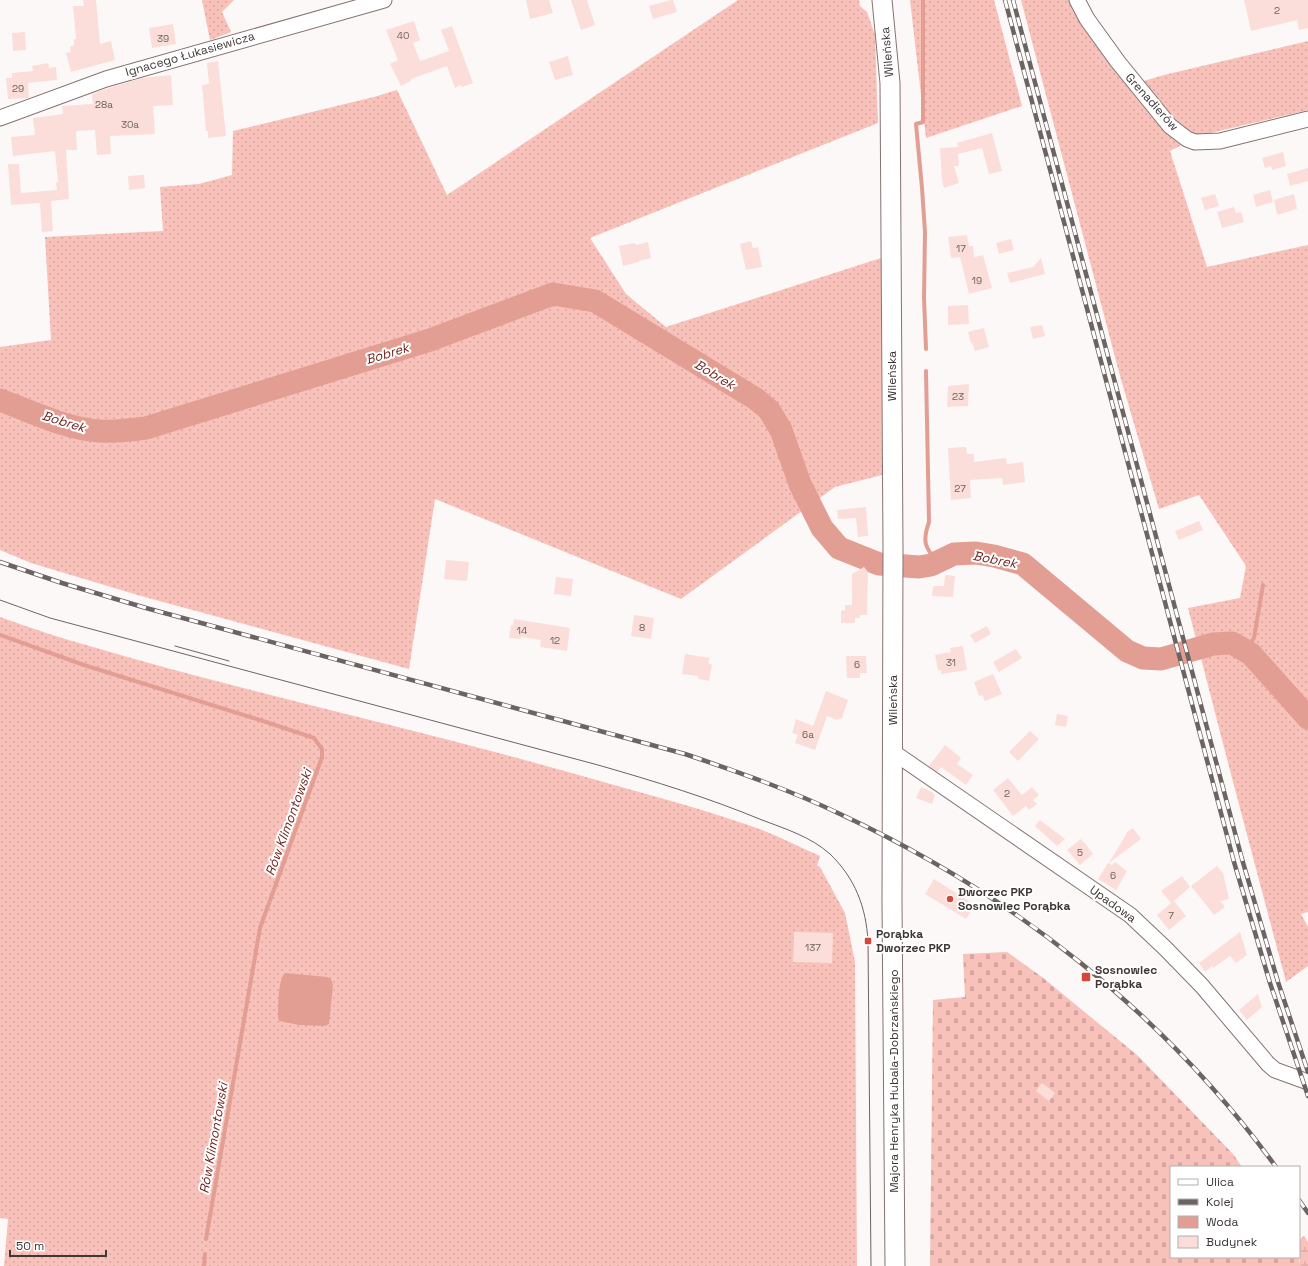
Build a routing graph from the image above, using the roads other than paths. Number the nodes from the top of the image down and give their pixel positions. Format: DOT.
graph roads {
  1 [pos="384,0"];
  2 [pos="882,0"];
  3 [pos="1077,0"];
  4 [pos="0,118"];
  5 [pos="1308,119"];
  6 [pos="893,752"];
  7 [pos="1308,1082"];
  8 [pos="895,1266"];
  1 -- 4 [label="street, Ignacego Łukasiewicza"];
  2 -- 6 [label="street, Wileńska"];
  3 -- 5 [label="street, Grenadierów"];
  6 -- 7 [label="street, Upadowa"];
  6 -- 8 [label="street, Majora Henryka Hubala-Dobrzańskiego"];
}
